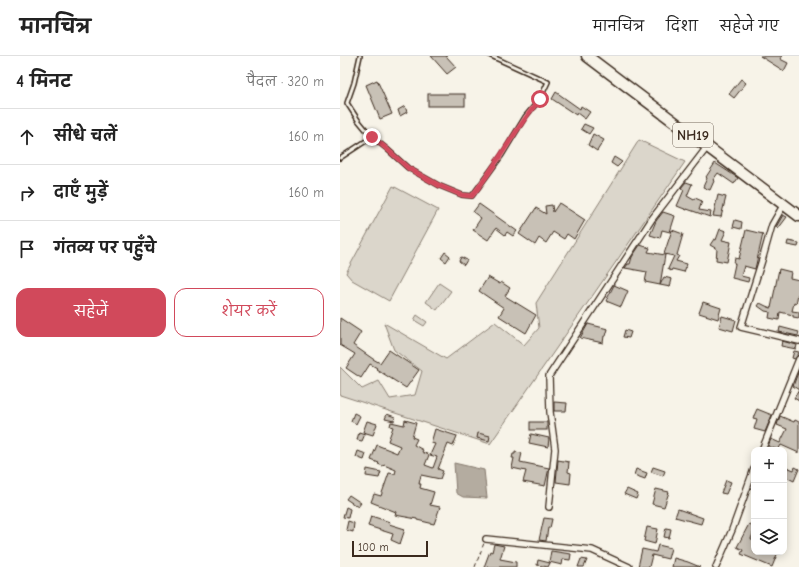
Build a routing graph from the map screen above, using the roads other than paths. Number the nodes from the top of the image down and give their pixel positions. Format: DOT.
graph roads {
  1 [pos="360,56"];
  2 [pos="491,56"];
  3 [pos="587,56"];
  4 [pos="372,137"];
  5 [pos="708,146"];
  6 [pos="340,158"];
  7 [pos="784,204"];
  8 [pos="799,216"];
  9 [pos="799,341"];
  10 [pos="799,359"];
  11 [pos="763,447"];
  12 [pos="751,477"];
  13 [pos="549,507"];
  14 [pos="486,539"];
  15 [pos="629,567"];
  16 [pos="716,567"];
  1 -- 4 [label="lane"];
  2 -- 4 [label="lane"];
  3 -- 5 [label="highway, NH19"];
  4 -- 6 [label="lane"];
  5 -- 7 [label="highway, NH19"];
  5 -- 13 [label="street"];
  7 -- 8 [label="highway, NH19"];
  7 -- 9 [label="street"];
  10 -- 11 [label="street"];
  12 -- 16 [label="street"];
  14 -- 15 [label="street"];
}
